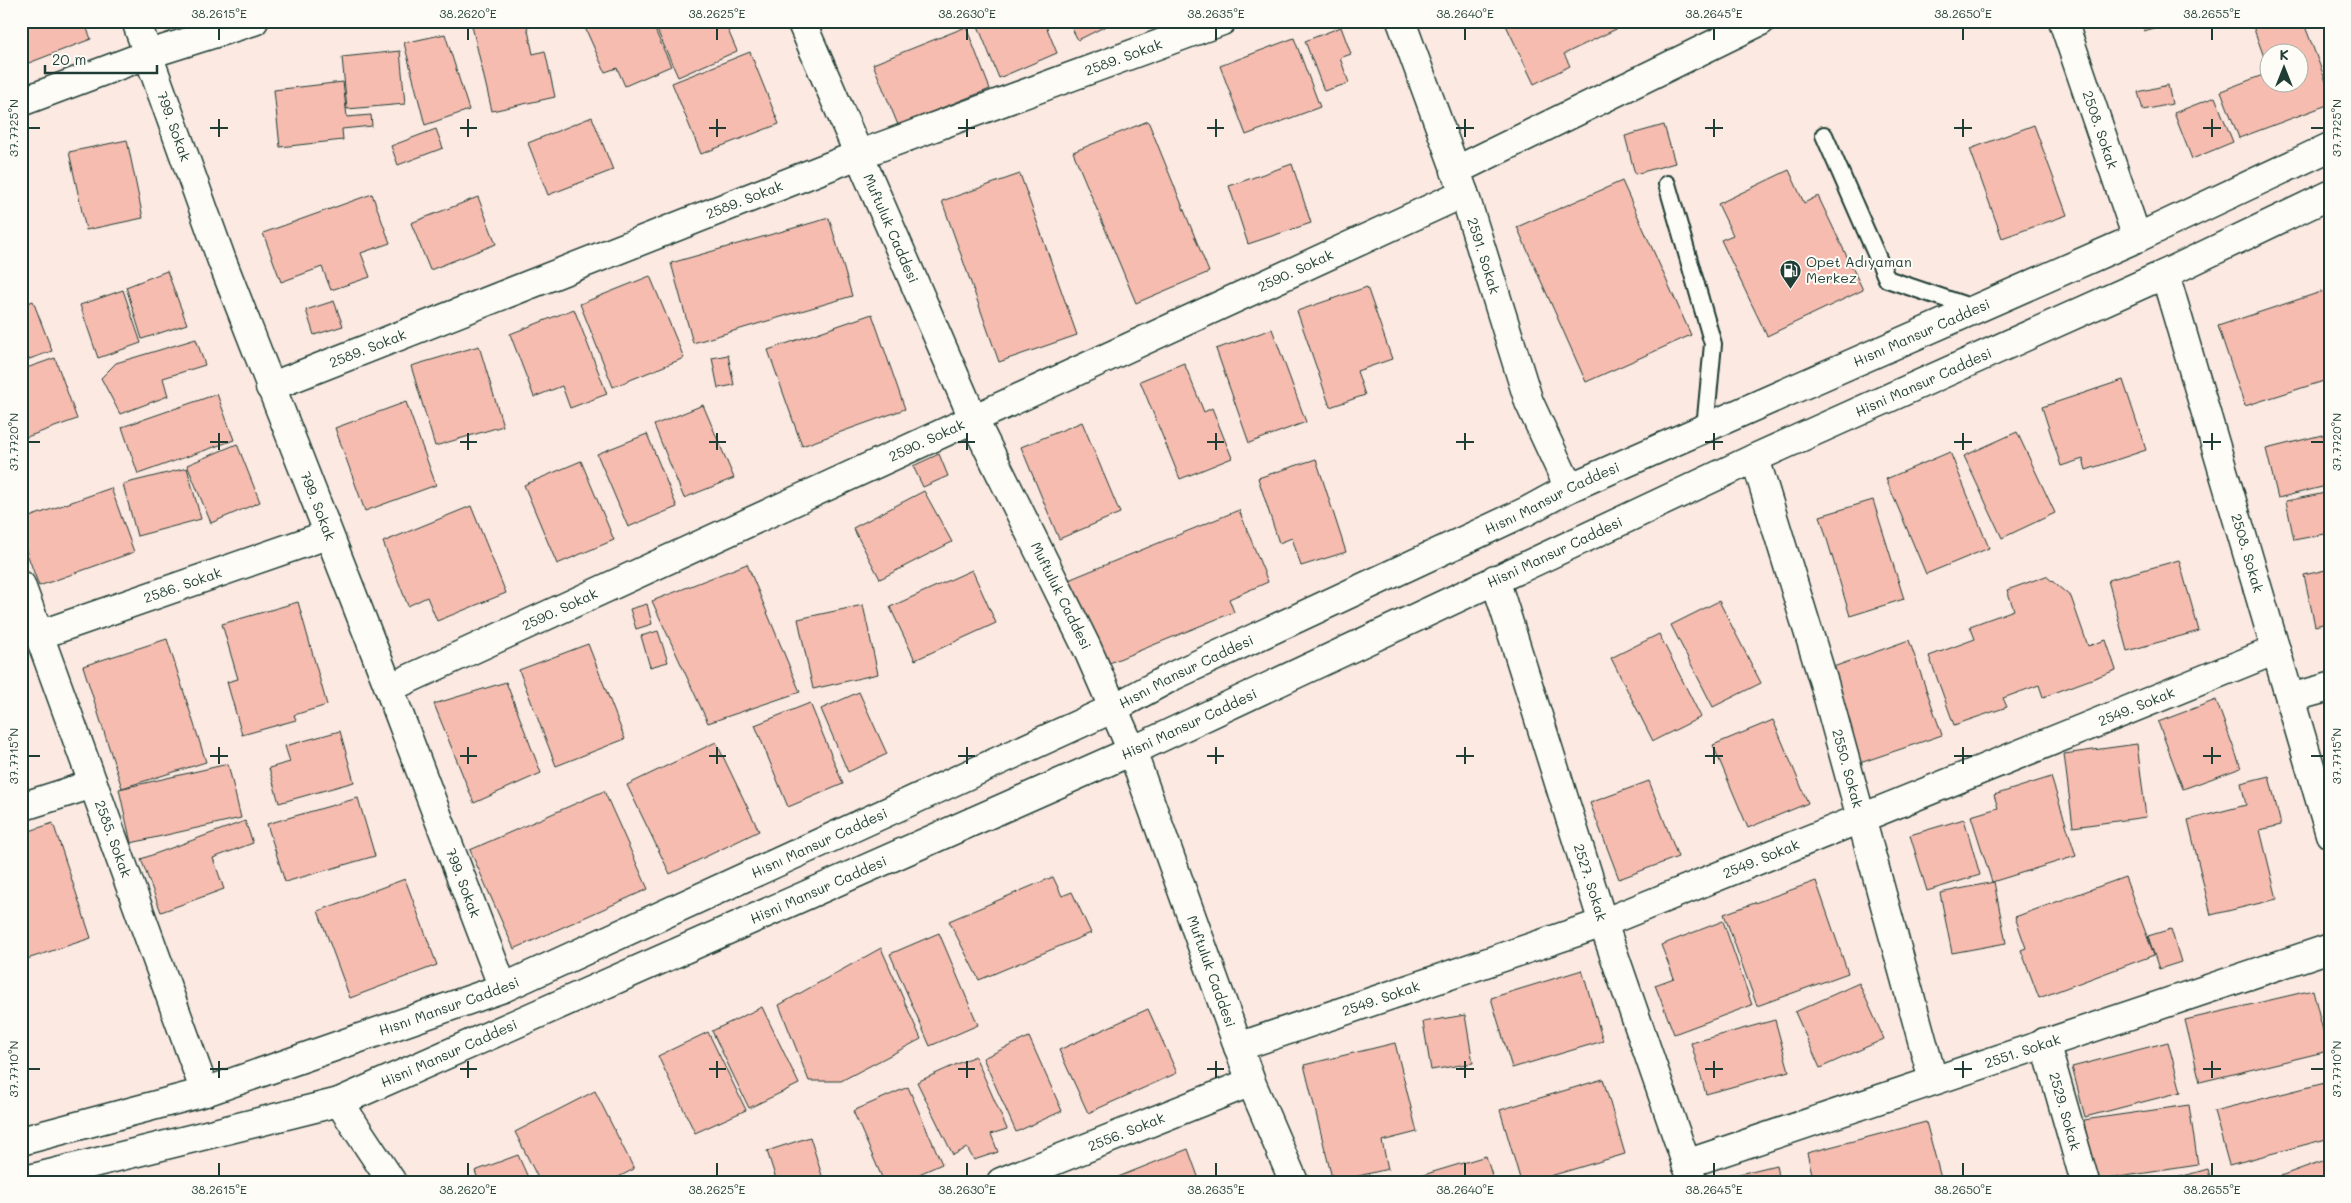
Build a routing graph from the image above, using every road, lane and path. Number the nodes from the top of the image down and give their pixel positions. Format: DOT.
graph roads {
  1 [pos="136,21"];
  2 [pos="254,21"];
  3 [pos="801,21"];
  4 [pos="1222,21"];
  5 [pos="1401,21"];
  6 [pos="1761,21"];
  7 [pos="2063,21"];
  8 [pos="149,54"];
  9 [pos="21,102"];
  10 [pos="1824,135"];
  11 [pos="2330,147"];
  12 [pos="858,155"];
  13 [pos="1460,182"];
  14 [pos="1667,184"];
  15 [pos="2330,195"];
  16 [pos="2137,238"];
  17 [pos="2165,274"];
  18 [pos="1976,309"];
  19 [pos="270,387"];
  20 [pos="974,418"];
  21 [pos="1705,428"];
  22 [pos="1755,458"];
  23 [pos="1569,488"];
  24 [pos="327,535"];
  25 [pos="1495,579"];
  26 [pos="21,585"];
  27 [pos="39,635"];
  28 [pos="2276,650"];
  29 [pos="2330,687"];
  30 [pos="389,688"];
  31 [pos="2290,698"];
  32 [pos="1114,708"];
  33 [pos="1132,751"];
  34 [pos="93,784"];
  35 [pos="21,807"];
  36 [pos="1860,819"];
  37 [pos="2330,834"];
  38 [pos="1603,922"];
  39 [pos="2330,948"];
  40 [pos="503,988"];
  41 [pos="2045,1042"];
  42 [pos="1238,1047"];
  43 [pos="1933,1080"];
  44 [pos="1250,1082"];
  45 [pos="205,1092"];
  46 [pos="339,1102"];
  47 [pos="21,1140"];
  48 [pos="1689,1173"];
  49 [pos="68,1176"];
  50 [pos="21,1181"];
  51 [pos="392,1182"];
  52 [pos="1001,1182"];
  53 [pos="1294,1182"];
  54 [pos="2085,1182"];
  1 -- 8 [label="street, 799. Sokak"];
  2 -- 8 [label="street"];
  3 -- 12 [label="street, Muftuluk Caddesi"];
  4 -- 12 [label="street, 2589. Sokak"];
  5 -- 13 [label="street, 2591. Sokak"];
  6 -- 13 [label="street, 2590. Sokak"];
  7 -- 16 [label="street, 2508. Sokak"];
  8 -- 9 [label="street"];
  8 -- 19 [label="street, 799. Sokak"];
  10 -- 18 [label="lane"];
  11 -- 16 [label="street, Hısnı Mansur Caddesi"];
  12 -- 19 [label="street, 2589. Sokak"];
  12 -- 20 [label="street, Muftuluk Caddesi"];
  13 -- 20 [label="street, 2590. Sokak"];
  13 -- 23 [label="street, 2591. Sokak"];
  14 -- 21 [label="lane"];
  15 -- 17 [label="street, Hisni Mansur Caddesi"];
  16 -- 18 [label="street, Hısnı Mansur Caddesi"];
  17 -- 22 [label="street, Hisni Mansur Caddesi"];
  17 -- 28 [label="street, 2508. Sokak"];
  18 -- 21 [label="street, Hısnı Mansur Caddesi"];
  19 -- 24 [label="street, 799. Sokak"];
  20 -- 30 [label="street, 2590. Sokak"];
  20 -- 32 [label="street, Muftuluk Caddesi"];
  21 -- 23 [label="street, Hısnı Mansur Caddesi"];
  22 -- 25 [label="street, Hisni Mansur Caddesi"];
  22 -- 36 [label="street, 2550. Sokak"];
  23 -- 32 [label="street, Hısnı Mansur Caddesi"];
  24 -- 27 [label="street, 2586. Sokak"];
  24 -- 30 [label="street, 799. Sokak"];
  25 -- 33 [label="street, Hisni Mansur Caddesi"];
  25 -- 38 [label="street, 2527. Sokak"];
  26 -- 27 [label="street, 2585. Sokak"];
  27 -- 34 [label="street, 2585. Sokak"];
  28 -- 31 [label="street, 2508. Sokak"];
  28 -- 36 [label="street, 2549. Sokak"];
  29 -- 31 [label="street"];
  30 -- 40 [label="street, 799. Sokak"];
  31 -- 37 [label="street, 2508. Sokak"];
  32 -- 33 [label="street, Muftuluk Caddesi"];
  32 -- 40 [label="street, Hısnı Mansur Caddesi"];
  33 -- 42 [label="street, Muftuluk Caddesi"];
  33 -- 46 [label="street, Hisni Mansur Caddesi"];
  34 -- 35 [label="street"];
  34 -- 45 [label="street, 2585. Sokak"];
  36 -- 38 [label="street, 2549. Sokak"];
  36 -- 43 [label="street, 2550. Sokak"];
  38 -- 42 [label="street, 2549. Sokak"];
  38 -- 48 [label="street, 2527. Sokak"];
  39 -- 41 [label="street, 2551. Sokak"];
  40 -- 45 [label="street, Hısnı Mansur Caddesi"];
  41 -- 43 [label="street, 2551. Sokak"];
  41 -- 54 [label="street, 2529. Sokak"];
  42 -- 44 [label="street, Muftuluk Caddesi"];
  43 -- 48 [label="street, 2551. Sokak"];
  44 -- 52 [label="street, 2556. Sokak"];
  44 -- 53 [label="street, Muftuluk Caddesi"];
  45 -- 47 [label="street, Hısnı Mansur Caddesi"];
  46 -- 49 [label="street, Hisni Mansur Caddesi"];
  46 -- 51 [label="street"];
  49 -- 50 [label="street, Hisni Mansur Caddesi"];
}
